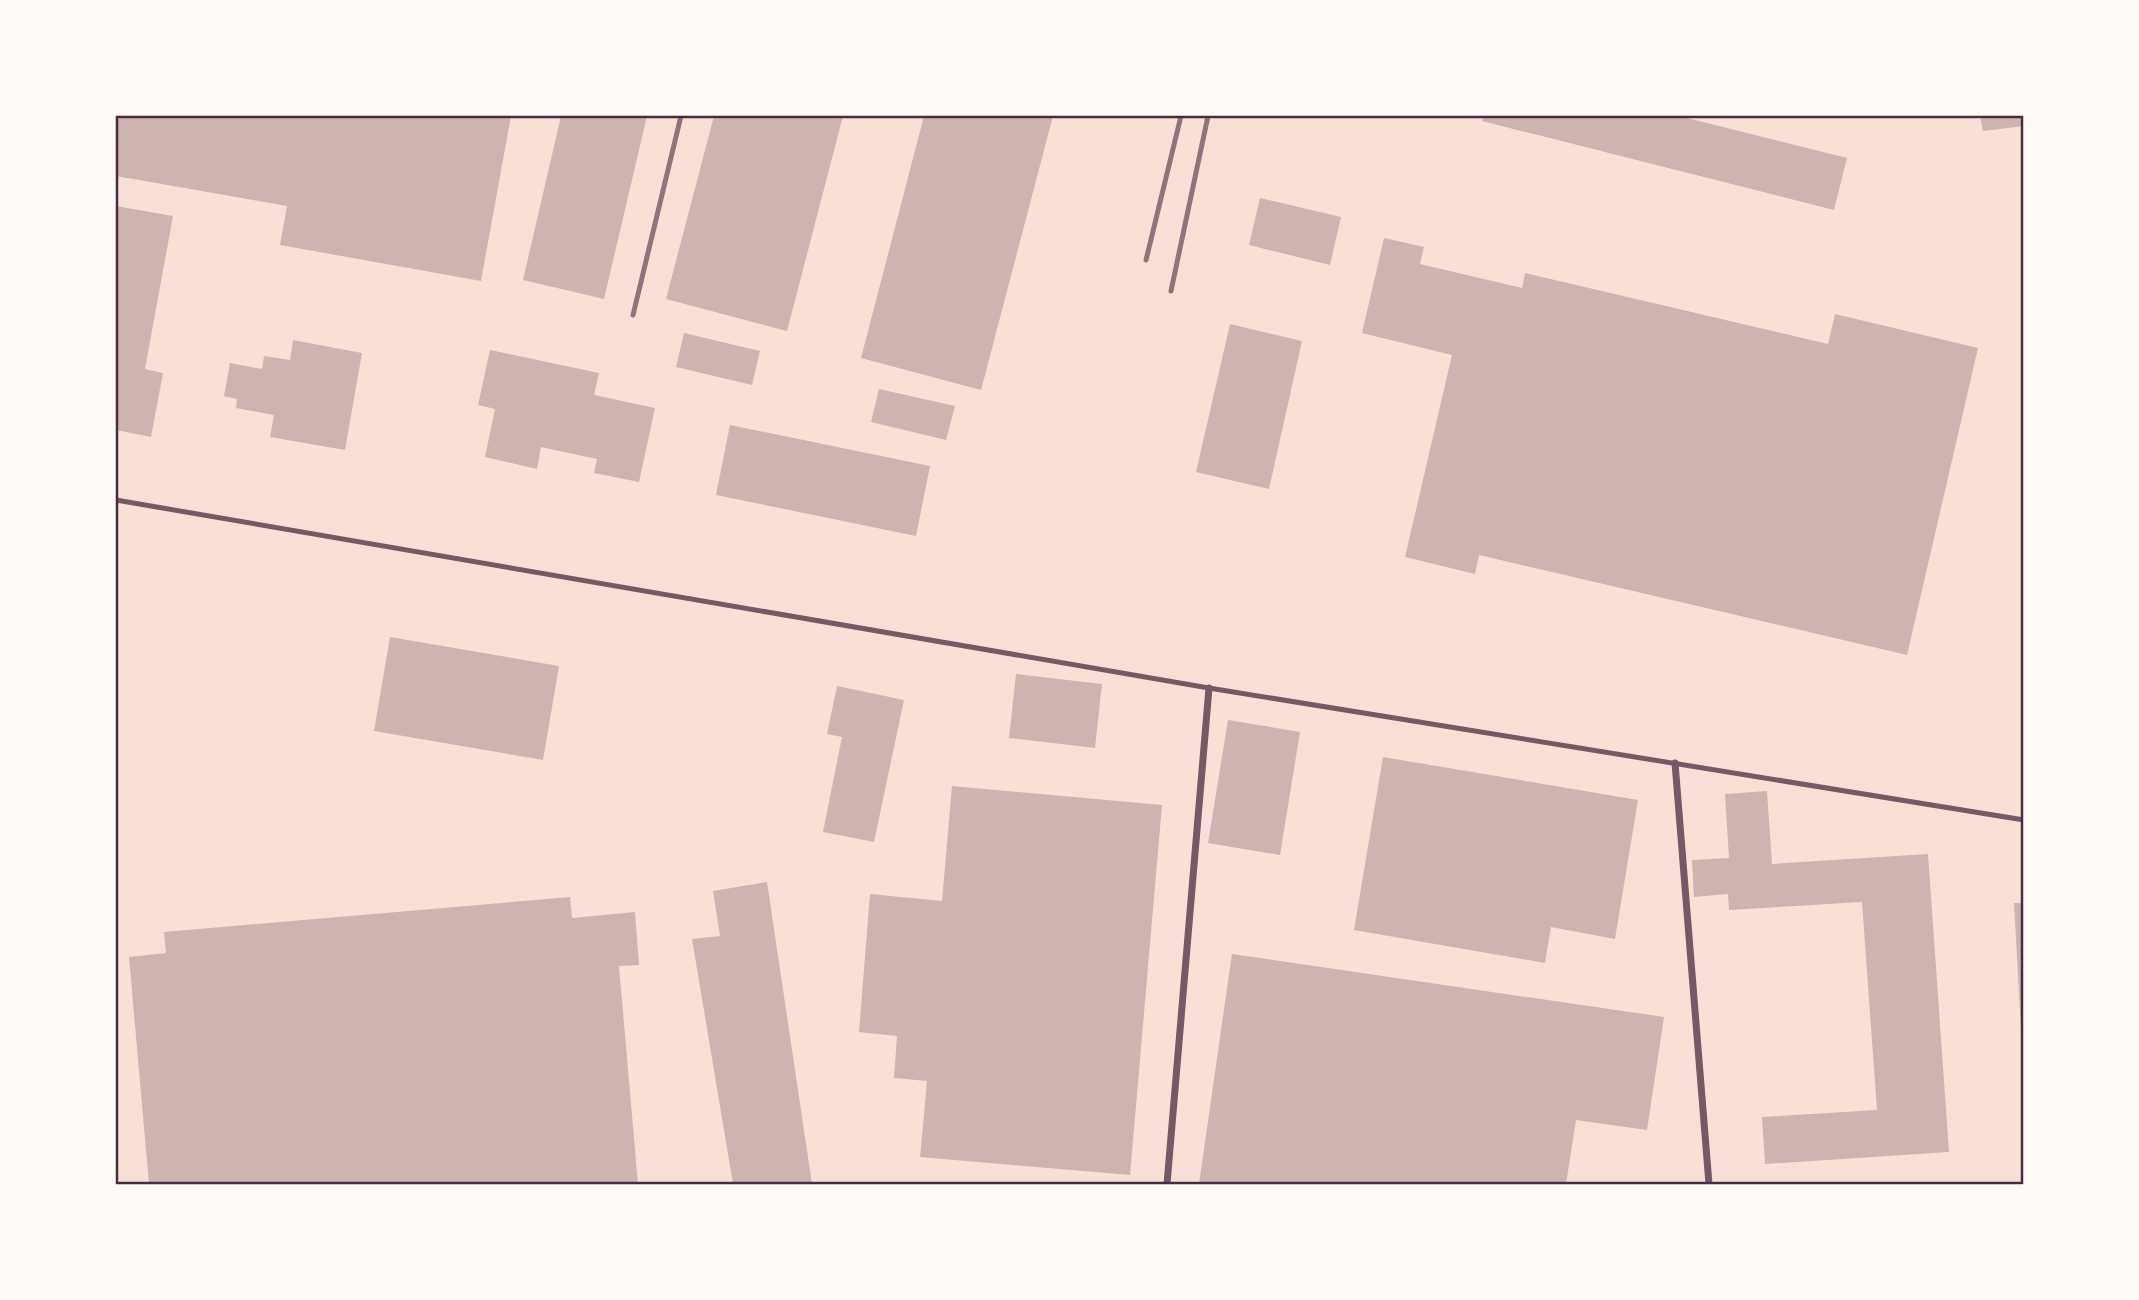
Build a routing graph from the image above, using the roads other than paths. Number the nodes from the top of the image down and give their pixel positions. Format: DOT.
graph roads {
  1 [pos="116,500"];
  2 [pos="1209,688"];
  3 [pos="1675,763"];
  4 [pos="2024,820"];
  5 [pos="1167,1185"];
  6 [pos="1709,1185"];
  1 -- 2 [label="lane"];
  2 -- 3 [label="lane"];
  2 -- 5 [label="street"];
  3 -- 4 [label="lane"];
  3 -- 6 [label="street"];
}
